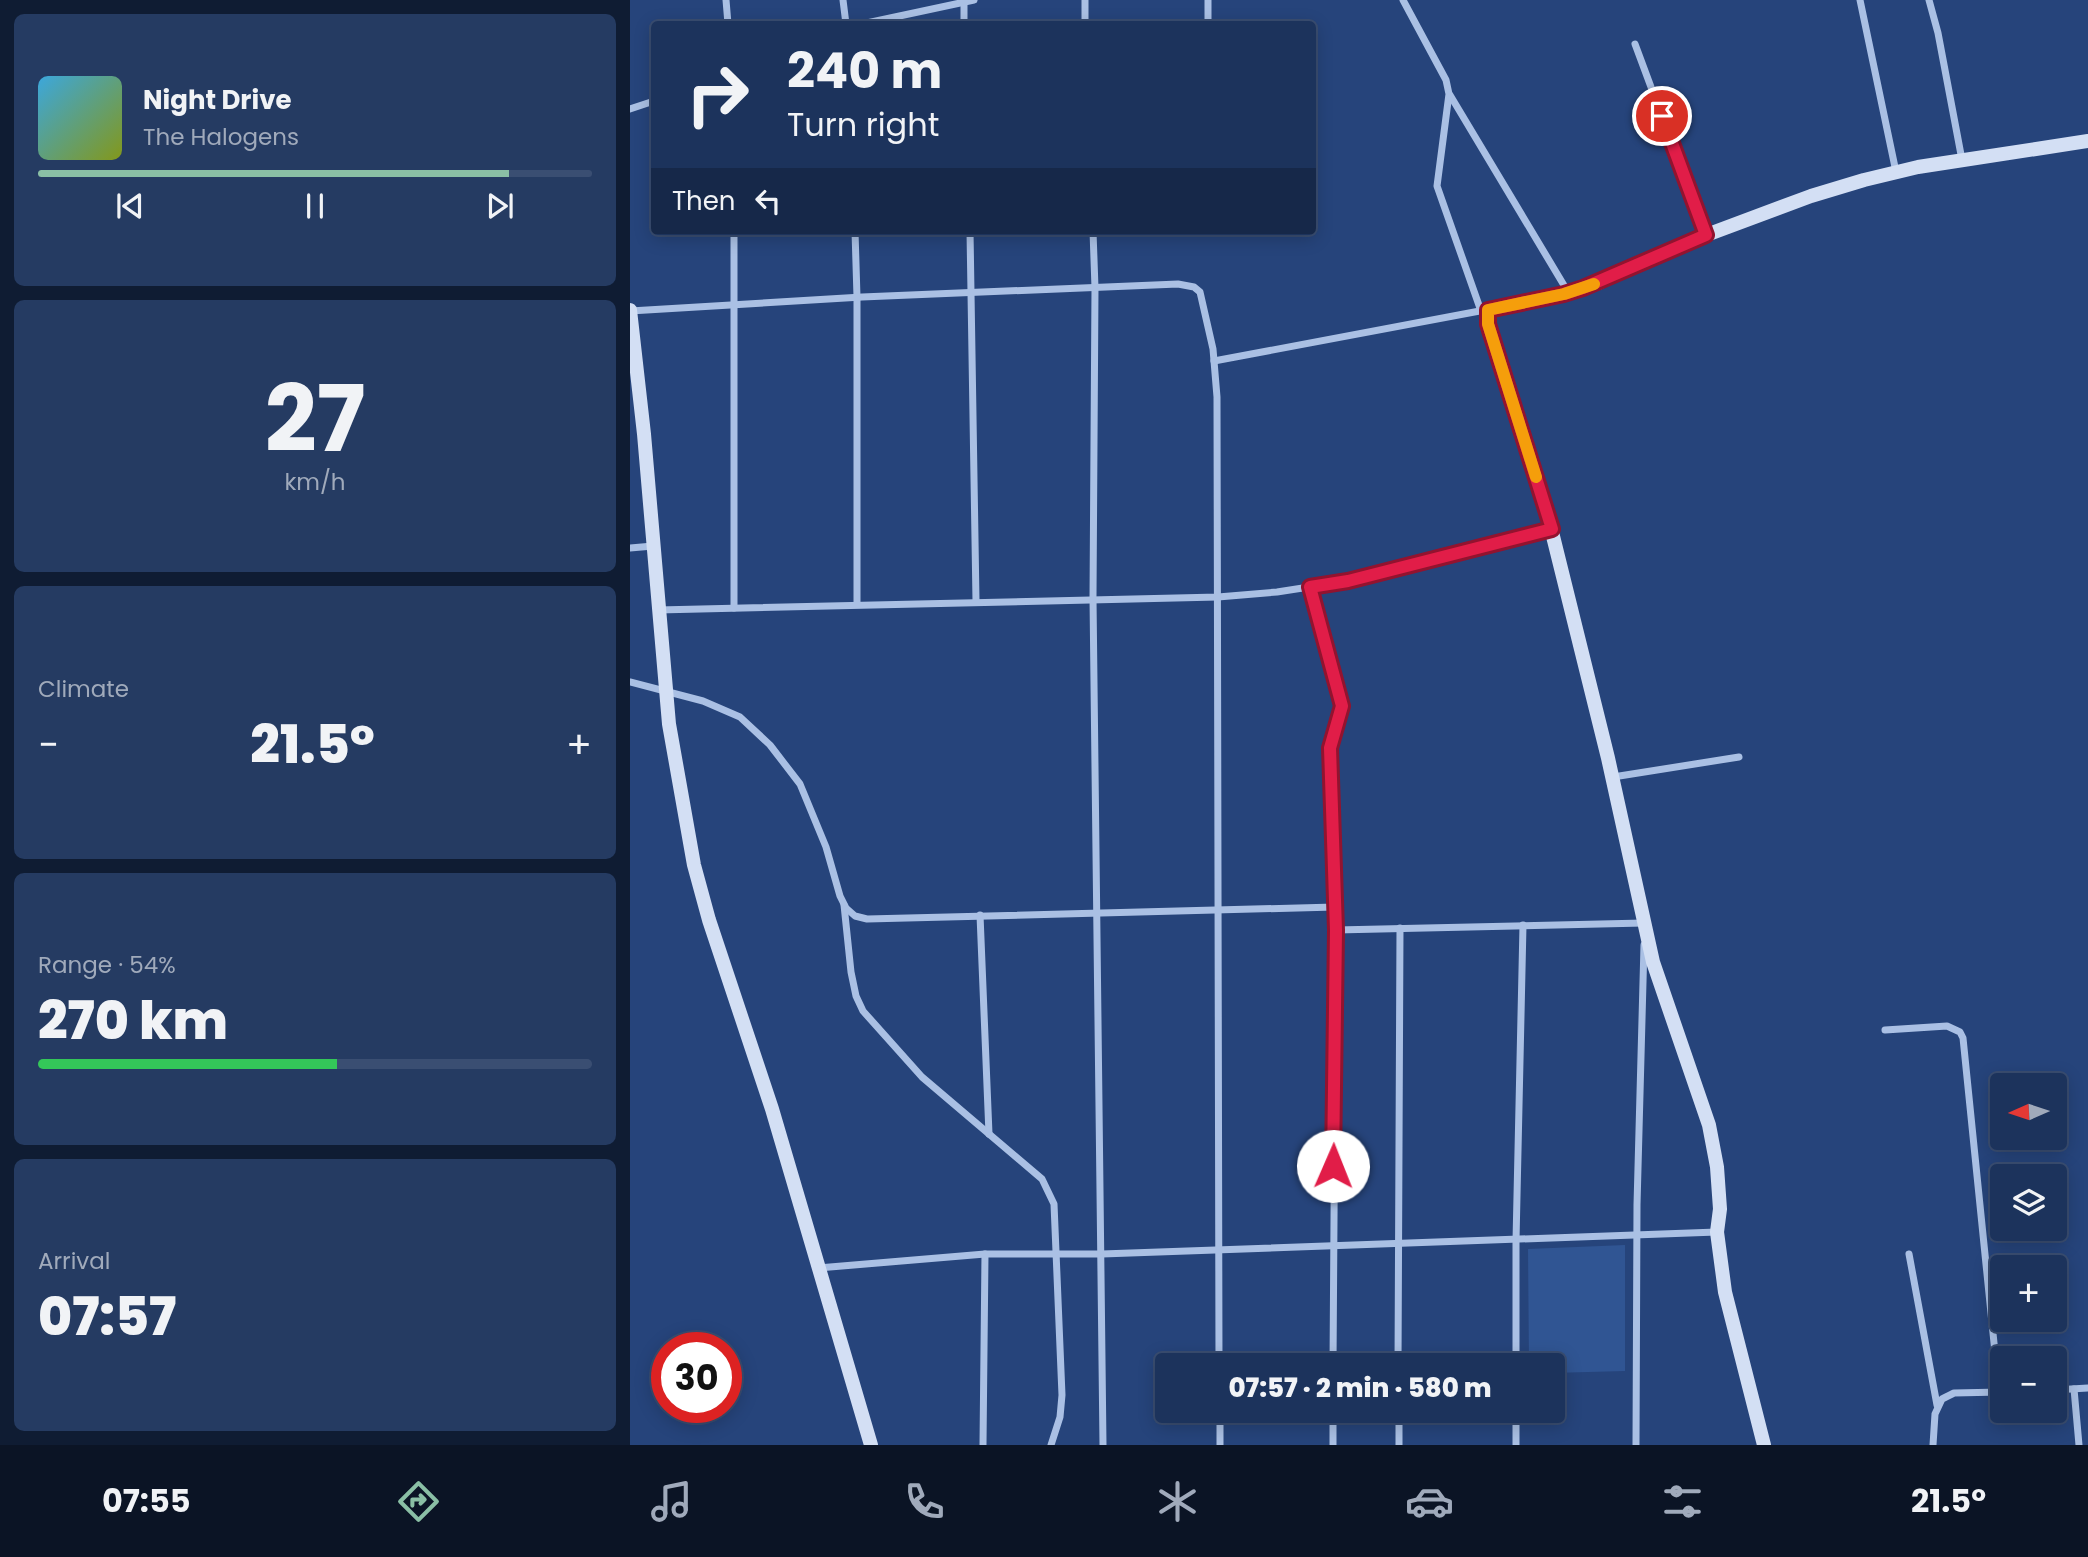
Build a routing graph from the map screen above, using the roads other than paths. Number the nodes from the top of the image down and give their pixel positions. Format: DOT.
graph roads {
  1 [pos="726,0"];
  2 [pos="843,0"];
  3 [pos="974,0"];
  4 [pos="1084,0"];
  5 [pos="1208,0"];
  6 [pos="1404,0"];
  7 [pos="1860,0"];
  8 [pos="1929,0"];
  9 [pos="964,1"];
  10 [pos="728,21"];
  11 [pos="846,21"];
  12 [pos="875,21"];
  13 [pos="964,21"];
  14 [pos="1085,21"];
  15 [pos="1208,21"];
  16 [pos="1636,44"];
  17 [pos="1449,94"];
  18 [pos="651,103"];
  19 [pos="630,109"];
  20 [pos="2088,141"];
  21 [pos="1962,160"];
  22 [pos="1896,172"];
  23 [pos="734,235"];
  24 [pos="855,235"];
  25 [pos="970,235"];
  26 [pos="1093,235"];
  27 [pos="1706,235"];
  28 [pos="1095,288"];
  29 [pos="972,293"];
  30 [pos="1568,293"];
  31 [pos="857,298"];
  32 [pos="735,304"];
  33 [pos="630,310"];
  34 [pos="1485,310"];
  35 [pos="1214,361"];
  36 [pos="637,434"];
  37 [pos="1552,529"];
  38 [pos="653,546"];
  39 [pos="630,548"];
  40 [pos="1310,587"];
  41 [pos="1218,597"];
  42 [pos="1093,598"];
  43 [pos="976,601"];
  44 [pos="857,604"];
  45 [pos="734,608"];
  46 [pos="658,610"];
  47 [pos="630,682"];
  48 [pos="666,693"];
  49 [pos="1739,757"];
  50 [pos="1613,777"];
  51 [pos="844,903"];
  52 [pos="1335,907"];
  53 [pos="1218,911"];
  54 [pos="1096,914"];
  55 [pos="980,915"];
  56 [pos="1644,922"];
  57 [pos="1523,925"];
  58 [pos="1400,928"];
  59 [pos="1336,930"];
  60 [pos="1885,1030"];
  61 [pos="989,1134"];
  62 [pos="1717,1232"];
  63 [pos="1636,1237"];
  64 [pos="1516,1241"];
  65 [pos="1397,1244"];
  66 [pos="1332,1245"];
  67 [pos="1218,1250"];
  68 [pos="985,1254"];
  69 [pos="1057,1254"];
  70 [pos="1102,1254"];
  71 [pos="1909,1254"];
  72 [pos="818,1268"];
  73 [pos="1996,1346"];
  74 [pos="1219,1353"];
  75 [pos="1333,1353"];
  76 [pos="1398,1353"];
  77 [pos="1516,1353"];
  78 [pos="2088,1388"];
  79 [pos="2067,1389"];
  80 [pos="2074,1389"];
  81 [pos="1990,1392"];
  82 [pos="1937,1405"];
  83 [pos="1220,1423"];
  84 [pos="1333,1423"];
  85 [pos="1399,1423"];
  86 [pos="1516,1423"];
  87 [pos="1934,1444"];
  88 [pos="870,1445"];
  89 [pos="983,1445"];
  90 [pos="1051,1445"];
  91 [pos="1103,1445"];
  92 [pos="1220,1445"];
  93 [pos="1333,1445"];
  94 [pos="1399,1445"];
  95 [pos="1516,1445"];
  96 [pos="1636,1445"];
  97 [pos="1762,1445"];
  98 [pos="2079,1445"];
  1 -- 10 [label="street"];
  2 -- 11 [label="street"];
  3 -- 9 [label="street"];
  4 -- 14 [label="street"];
  5 -- 15 [label="street"];
  6 -- 17 [label="street"];
  7 -- 22 [label="street"];
  8 -- 21 [label="street"];
  9 -- 12 [label="street"];
  9 -- 13 [label="street"];
  16 -- 27 [label="street"];
  17 -- 30 [label="street"];
  17 -- 34 [label="street"];
  18 -- 19 [label="street"];
  20 -- 21 [label="street"];
  21 -- 22 [label="street"];
  22 -- 27 [label="street"];
  23 -- 32 [label="street"];
  24 -- 31 [label="street"];
  25 -- 29 [label="street"];
  26 -- 28 [label="street"];
  27 -- 30 [label="street"];
  28 -- 29 [label="street"];
  28 -- 35 [label="street"];
  28 -- 42 [label="street"];
  29 -- 31 [label="street"];
  29 -- 43 [label="street"];
  30 -- 34 [label="street"];
  31 -- 32 [label="street"];
  31 -- 44 [label="street"];
  32 -- 33 [label="street"];
  32 -- 45 [label="street"];
  33 -- 36 [label="street"];
  34 -- 35 [label="street"];
  34 -- 37 [label="street"];
  35 -- 41 [label="street"];
  36 -- 38 [label="street"];
  37 -- 40 [label="street"];
  37 -- 50 [label="street"];
  38 -- 39 [label="street"];
  38 -- 46 [label="street"];
  40 -- 41 [label="street"];
  40 -- 52 [label="street"];
  41 -- 42 [label="street"];
  41 -- 53 [label="street"];
  42 -- 43 [label="street"];
  42 -- 54 [label="street"];
  43 -- 44 [label="street"];
  44 -- 45 [label="street"];
  45 -- 46 [label="street"];
  46 -- 48 [label="street"];
  47 -- 48 [label="street"];
  48 -- 51 [label="street"];
  48 -- 72 [label="street"];
  49 -- 50 [label="street"];
  50 -- 56 [label="street"];
  51 -- 55 [label="street"];
  51 -- 61 [label="street"];
  52 -- 53 [label="street"];
  52 -- 59 [label="street"];
  53 -- 54 [label="street"];
  53 -- 67 [label="street"];
  54 -- 55 [label="street"];
  54 -- 70 [label="street"];
  55 -- 61 [label="street"];
  56 -- 57 [label="street"];
  56 -- 62 [label="street"];
  56 -- 63 [label="street"];
  57 -- 58 [label="street"];
  57 -- 64 [label="street"];
  58 -- 59 [label="street"];
  58 -- 65 [label="street"];
  59 -- 66 [label="street"];
  60 -- 73 [label="street"];
  61 -- 69 [label="street"];
  62 -- 63 [label="street"];
  62 -- 97 [label="street"];
  63 -- 64 [label="street"];
  63 -- 96 [label="street"];
  64 -- 65 [label="street"];
  64 -- 77 [label="street"];
  65 -- 66 [label="street"];
  65 -- 76 [label="street"];
  66 -- 67 [label="street"];
  66 -- 75 [label="street"];
  67 -- 70 [label="street"];
  67 -- 74 [label="street"];
  68 -- 69 [label="street"];
  68 -- 72 [label="street"];
  68 -- 89 [label="street"];
  69 -- 70 [label="street"];
  69 -- 90 [label="street"];
  70 -- 91 [label="street"];
  71 -- 82 [label="street"];
  72 -- 88 [label="street"];
  78 -- 80 [label="street"];
  79 -- 80 [label="street"];
  80 -- 98 [label="street"];
  81 -- 82 [label="street"];
  82 -- 87 [label="street"];
  83 -- 92 [label="street"];
  84 -- 93 [label="street"];
  85 -- 94 [label="street"];
  86 -- 95 [label="street"];
}
